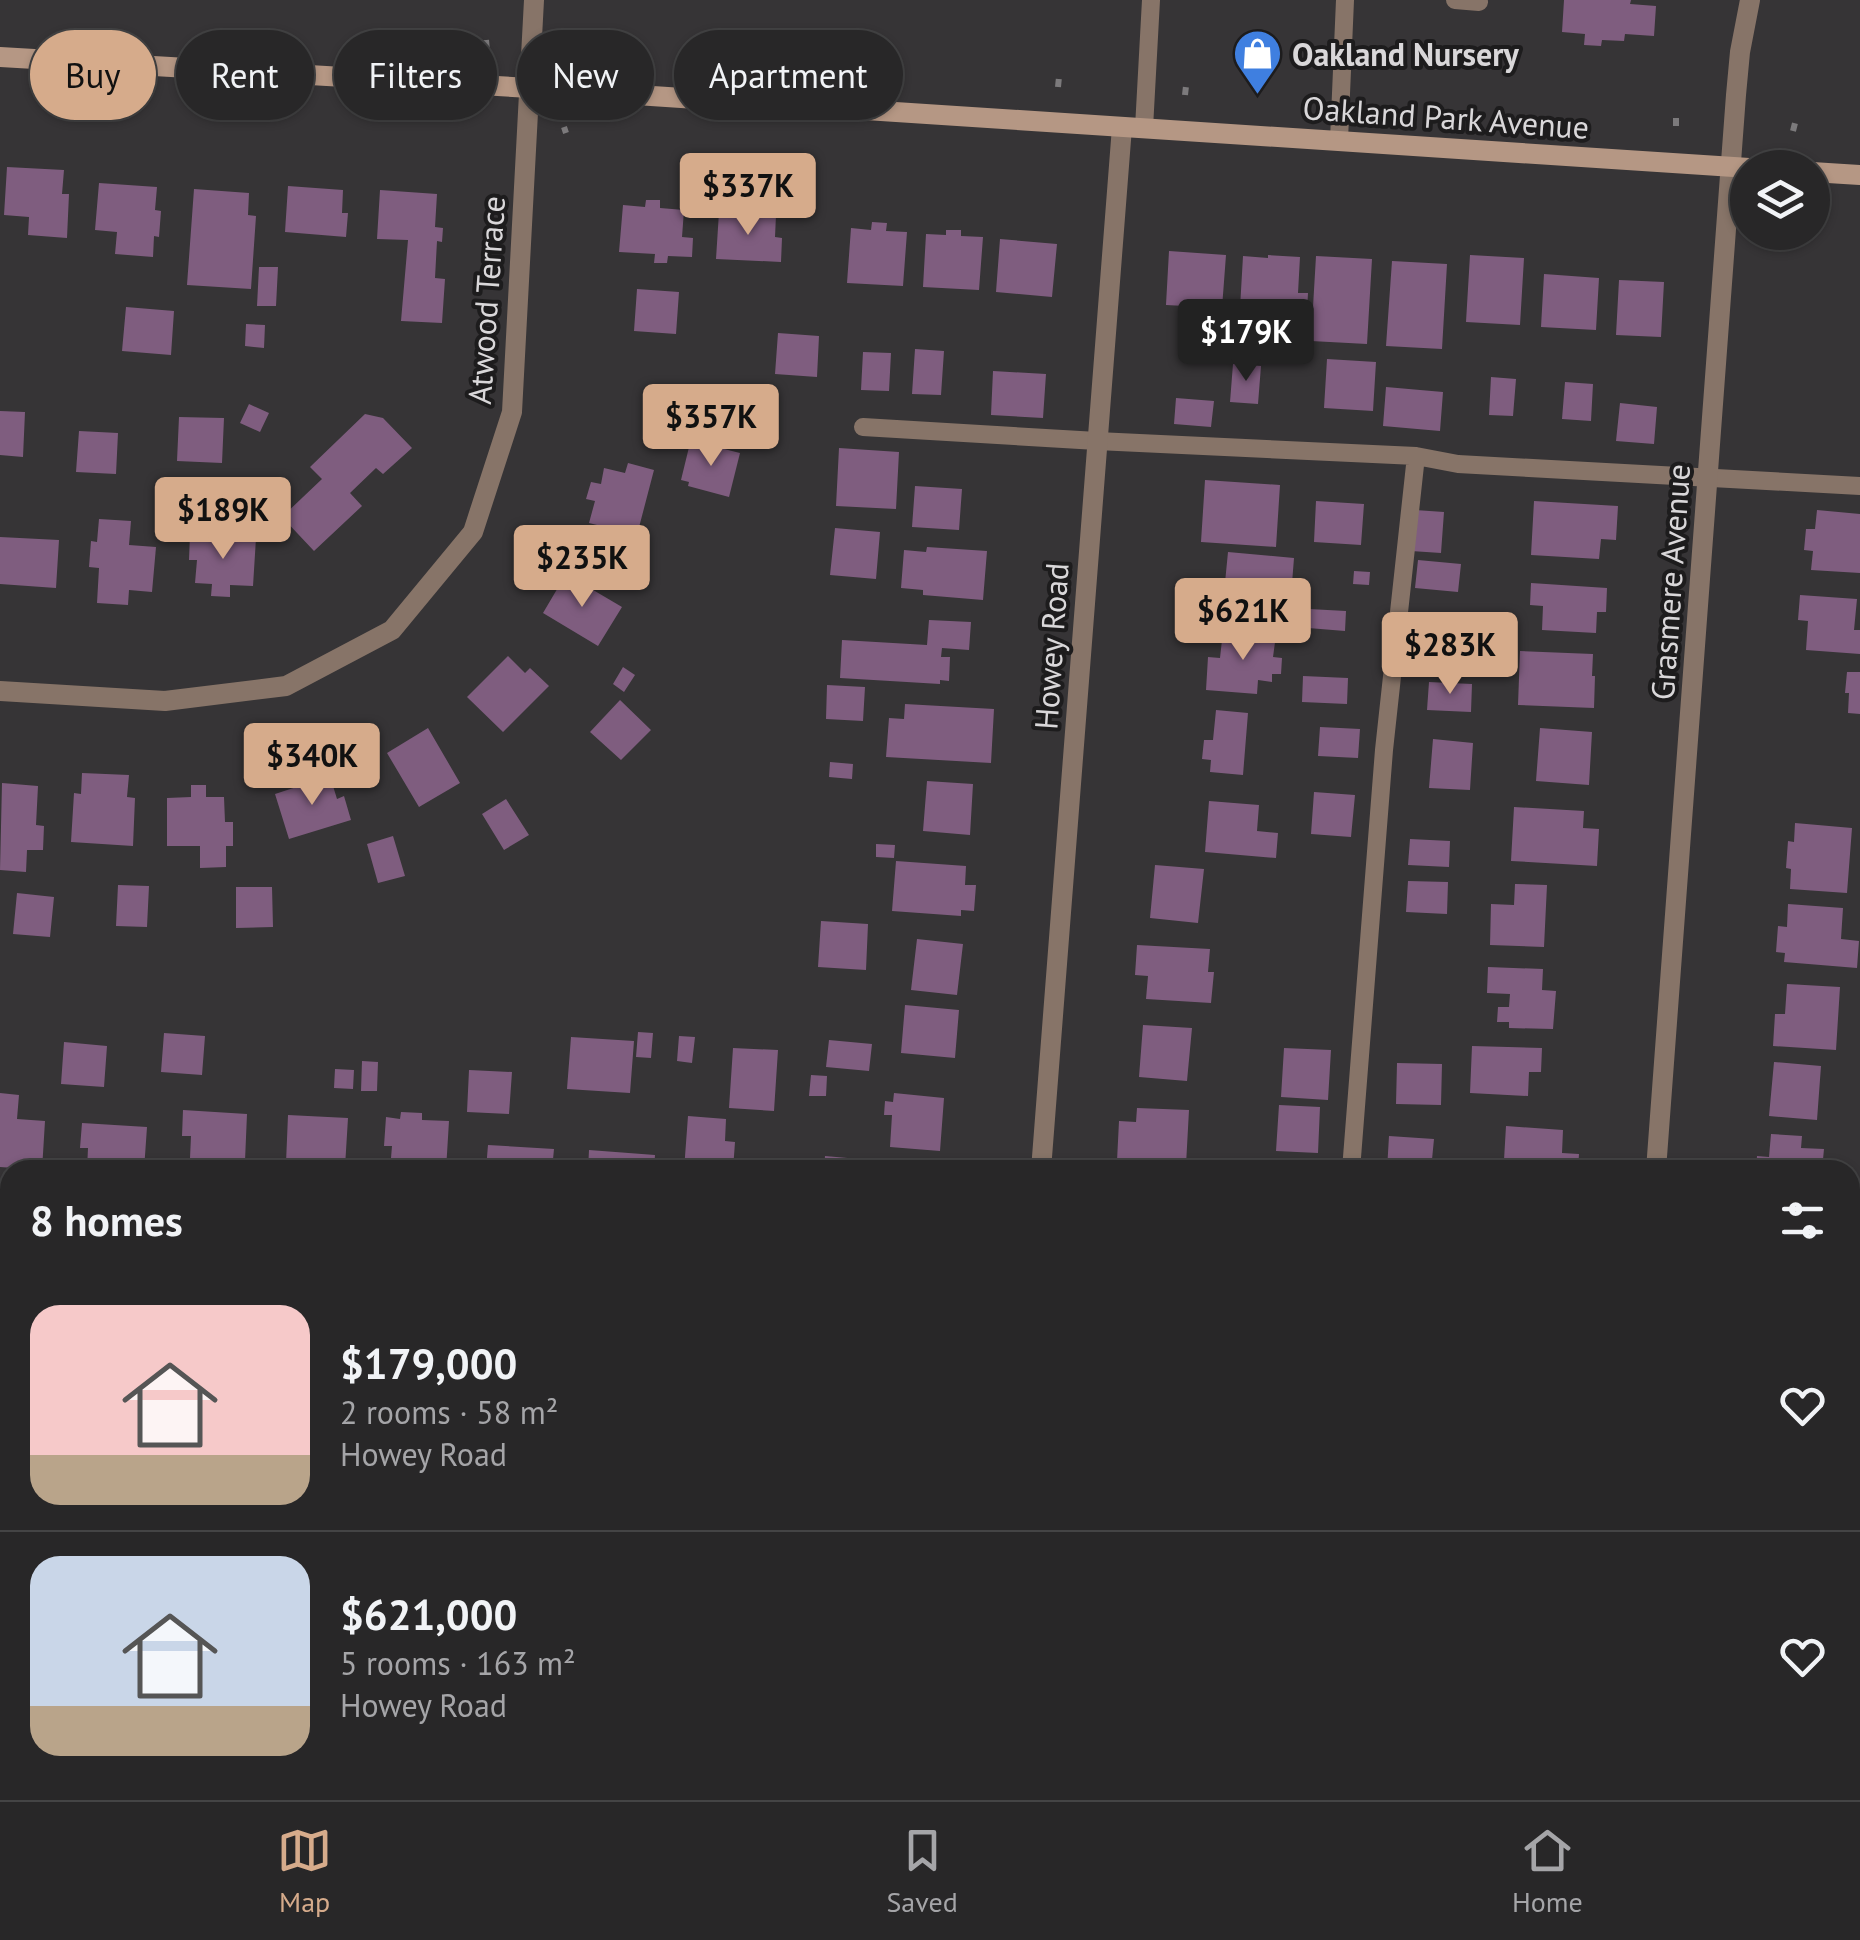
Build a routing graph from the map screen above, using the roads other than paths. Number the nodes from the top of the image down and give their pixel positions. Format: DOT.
graph roads {
  1 [pos="534,0"];
  2 [pos="1151,0"];
  3 [pos="1344,0"];
  4 [pos="1455,0"];
  5 [pos="1750,0"];
  6 [pos="1479,2"];
  7 [pos="533,30"];
  8 [pos="0,57"];
  9 [pos="517,87"];
  10 [pos="654,96"];
  11 [pos="528,120"];
  12 [pos="1122,127"];
  13 [pos="1144,128"];
  14 [pos="1339,140"];
  15 [pos="1740,150"];
  16 [pos="1730,166"];
  17 [pos="1830,173"];
  18 [pos="1860,174"];
  19 [pos="1731,250"];
  20 [pos="863,427"];
  21 [pos="1097,442"];
  22 [pos="1416,456"];
  23 [pos="1708,478"];
  24 [pos="1860,486"];
  25 [pos="0,691"];
  26 [pos="1042,1160"];
  27 [pos="1352,1160"];
  28 [pos="1657,1160"];
  1 -- 7 [label="street, Atwood Terrace"];
  2 -- 13 [label="lane"];
  3 -- 14 [label="lane"];
  4 -- 6 [label="lane"];
  5 -- 15 [label="street, Grasmere Avenue"];
  8 -- 9 [label="main road, Oakland Park Avenue"];
  10 -- 12 [label="main road, Oakland Park Avenue"];
  11 -- 25 [label="street, Atwood Terrace"];
  12 -- 13 [label="main road, Oakland Park Avenue"];
  12 -- 21 [label="street, Howey Road"];
  13 -- 14 [label="main road, Oakland Park Avenue"];
  14 -- 16 [label="main road, Oakland Park Avenue"];
  17 -- 18 [label="main road"];
  19 -- 23 [label="street, Grasmere Avenue"];
  20 -- 21 [label="lane"];
  21 -- 22 [label="lane"];
  21 -- 26 [label="street, Howey Road"];
  22 -- 23 [label="lane"];
  22 -- 27 [label="lane"];
  23 -- 24 [label="lane"];
  23 -- 28 [label="street, Grasmere Avenue"];
}
